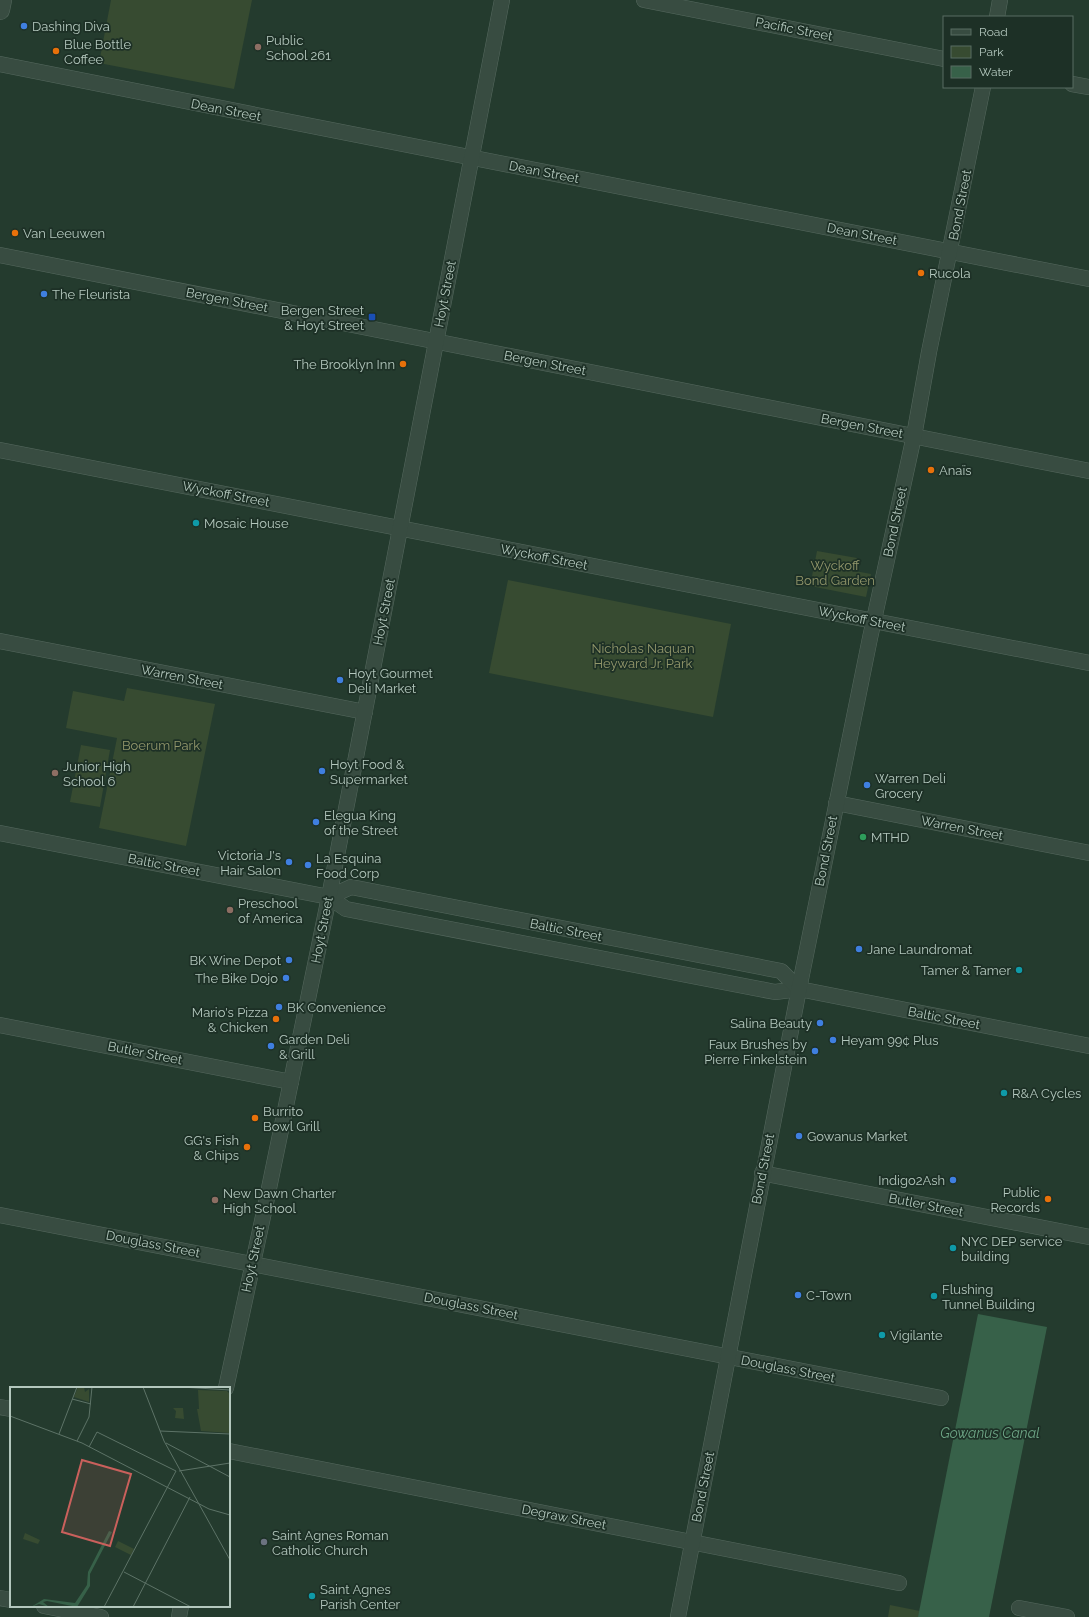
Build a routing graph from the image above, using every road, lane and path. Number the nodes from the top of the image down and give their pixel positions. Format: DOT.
graph roads {
  1 [pos="2,0"];
  2 [pos="502,0"];
  3 [pos="644,0"];
  4 [pos="1000,0"];
  5 [pos="0,10"];
  6 [pos="997,16"];
  7 [pos="943,59"];
  8 [pos="0,64"];
  9 [pos="1073,84"];
  10 [pos="1089,87"];
  11 [pos="983,88"];
  12 [pos="471,158"];
  13 [pos="950,251"];
  14 [pos="0,255"];
  15 [pos="1089,279"];
  16 [pos="436,341"];
  17 [pos="914,436"];
  18 [pos="0,450"];
  19 [pos="1089,471"];
  20 [pos="399,529"];
  21 [pos="874,622"];
  22 [pos="0,641"];
  23 [pos="1089,663"];
  24 [pos="365,712"];
  25 [pos="836,803"];
  26 [pos="0,833"];
  27 [pos="1089,853"];
  28 [pos="329,896"];
  29 [pos="799,989"];
  30 [pos="0,1024"];
  31 [pos="1089,1046"];
  32 [pos="291,1082"];
  33 [pos="762,1173"];
  34 [pos="0,1215"];
  35 [pos="1089,1237"];
  36 [pos="252,1264"];
  37 [pos="727,1357"];
  38 [pos="226,1387"];
  39 [pos="941,1398"];
  40 [pos="0,1406"];
  41 [pos="10,1409"];
  42 [pos="230,1451"];
  43 [pos="693,1543"];
  44 [pos="899,1583"];
  45 [pos="0,1598"];
  46 [pos="10,1600"];
  47 [pos="49,1607"];
  48 [pos="182,1607"];
  49 [pos="1019,1608"];
  50 [pos="101,1617"];
  51 [pos="179,1617"];
  52 [pos="678,1617"];
  53 [pos="1067,1617"];
  1 -- 5 [label="street"];
  2 -- 12 [label="street, Hoyt Street"];
  3 -- 7 [label="street, Pacific Street"];
  4 -- 6 [label="street"];
  8 -- 12 [label="street, Dean Street"];
  9 -- 10 [label="street"];
  11 -- 13 [label="street, Bond Street"];
  12 -- 13 [label="street, Dean Street"];
  12 -- 16 [label="street, Hoyt Street"];
  13 -- 15 [label="street, Dean Street"];
  13 -- 17 [label="street, Bond Street"];
  14 -- 16 [label="street, Bergen Street"];
  16 -- 17 [label="street, Bergen Street"];
  16 -- 20 [label="street, Hoyt Street"];
  17 -- 19 [label="street, Bergen Street"];
  17 -- 21 [label="street, Bond Street"];
  18 -- 20 [label="street, Wyckoff Street"];
  20 -- 21 [label="street, Wyckoff Street"];
  20 -- 24 [label="street, Hoyt Street"];
  21 -- 23 [label="street, Wyckoff Street"];
  21 -- 25 [label="street, Bond Street"];
  22 -- 24 [label="street, Warren Street"];
  24 -- 28 [label="street, Hoyt Street"];
  25 -- 27 [label="street, Warren Street"];
  25 -- 29 [label="street, Bond Street"];
  26 -- 28 [label="street, Baltic Street"];
  28 -- 29 [label="street, Baltic Street"];
  28 -- 29 [label="street, Baltic Street"];
  28 -- 32 [label="street, Hoyt Street"];
  29 -- 31 [label="street, Baltic Street"];
  29 -- 33 [label="street, Bond Street"];
  30 -- 32 [label="street, Butler Street"];
  32 -- 36 [label="street, Hoyt Street"];
  33 -- 35 [label="street, Butler Street"];
  33 -- 37 [label="street, Bond Street"];
  34 -- 36 [label="street, Douglass Street"];
  36 -- 37 [label="street, Douglass Street"];
  36 -- 38 [label="street, Hoyt Street"];
  37 -- 39 [label="street, Douglass Street"];
  37 -- 43 [label="street, Bond Street"];
  40 -- 41 [label="street"];
  42 -- 43 [label="street, Degraw Street"];
  43 -- 44 [label="street, Degraw Street"];
  43 -- 52 [label="street, Bond Street"];
  45 -- 46 [label="street"];
  47 -- 50 [label="street"];
  48 -- 51 [label="street"];
  49 -- 53 [label="street"];
}
